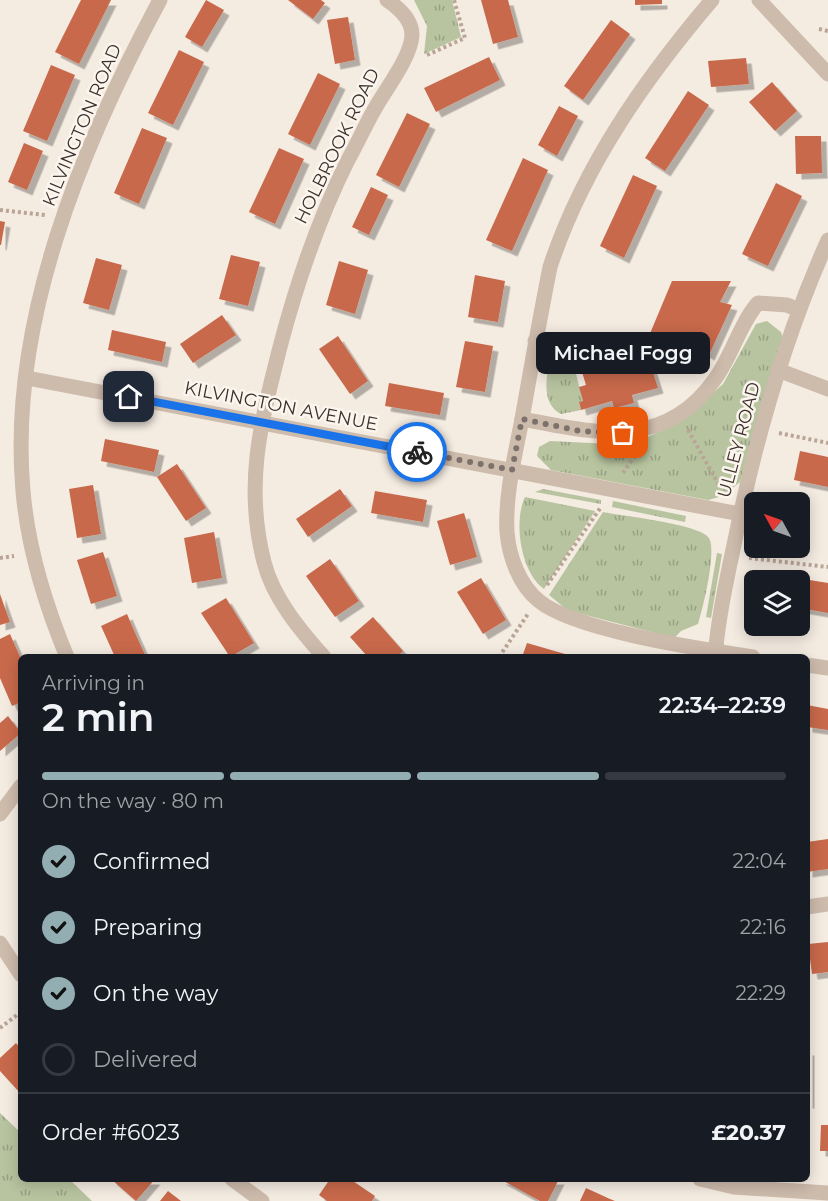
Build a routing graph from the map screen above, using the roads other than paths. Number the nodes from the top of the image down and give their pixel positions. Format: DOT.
graph roads {
  1 [pos="160,0"];
  2 [pos="387,0"];
  3 [pos="711,0"];
  4 [pos="759,0"];
  5 [pos="828,74"];
  6 [pos="828,240"];
  7 [pos="799,310"];
  8 [pos="535,341"];
  9 [pos="564,348"];
  10 [pos="778,370"];
  11 [pos="27,378"];
  12 [pos="828,389"];
  13 [pos="522,419"];
  14 [pos="261,423"];
  15 [pos="512,470"];
  16 [pos="740,514"];
  17 [pos="66,654"];
  18 [pos="321,654"];
  19 [pos="715,654"];
  20 [pos="810,665"];
  21 [pos="828,668"];
  22 [pos="18,790"];
  23 [pos="0,814"];
  24 [pos="828,904"];
  25 [pos="810,907"];
  26 [pos="0,943"];
  27 [pos="18,970"];
  28 [pos="236,1182"];
  29 [pos="710,1182"];
  30 [pos="733,1189"];
  31 [pos="828,1193"];
  32 [pos="262,1201"];
  1 -- 11 [label="street, KILVINGTON ROAD"];
  2 -- 14 [label="street, HOLBROOK ROAD"];
  3 -- 8 [label="street"];
  4 -- 5 [label="street"];
  6 -- 7 [label="street, ULLEY ROAD"];
  7 -- 10 [label="street, ULLEY ROAD"];
  7 -- 13 [label="street"];
  8 -- 9 [label="street"];
  8 -- 13 [label="street"];
  10 -- 12 [label="street"];
  10 -- 16 [label="street, ULLEY ROAD"];
  11 -- 14 [label="street, KILVINGTON AVENUE"];
  11 -- 17 [label="street, KILVINGTON ROAD"];
  13 -- 15 [label="street"];
  14 -- 15 [label="street, KILVINGTON AVENUE"];
  14 -- 18 [label="street, HOLBROOK ROAD"];
  15 -- 16 [label="street, KILVINGTON AVENUE"];
  15 -- 19 [label="street"];
  16 -- 19 [label="street, ULLEY ROAD"];
  20 -- 21 [label="street"];
  22 -- 23 [label="street"];
  24 -- 25 [label="street"];
  26 -- 27 [label="street"];
  28 -- 32 [label="street"];
  29 -- 30 [label="street"];
  30 -- 31 [label="street"];
}
